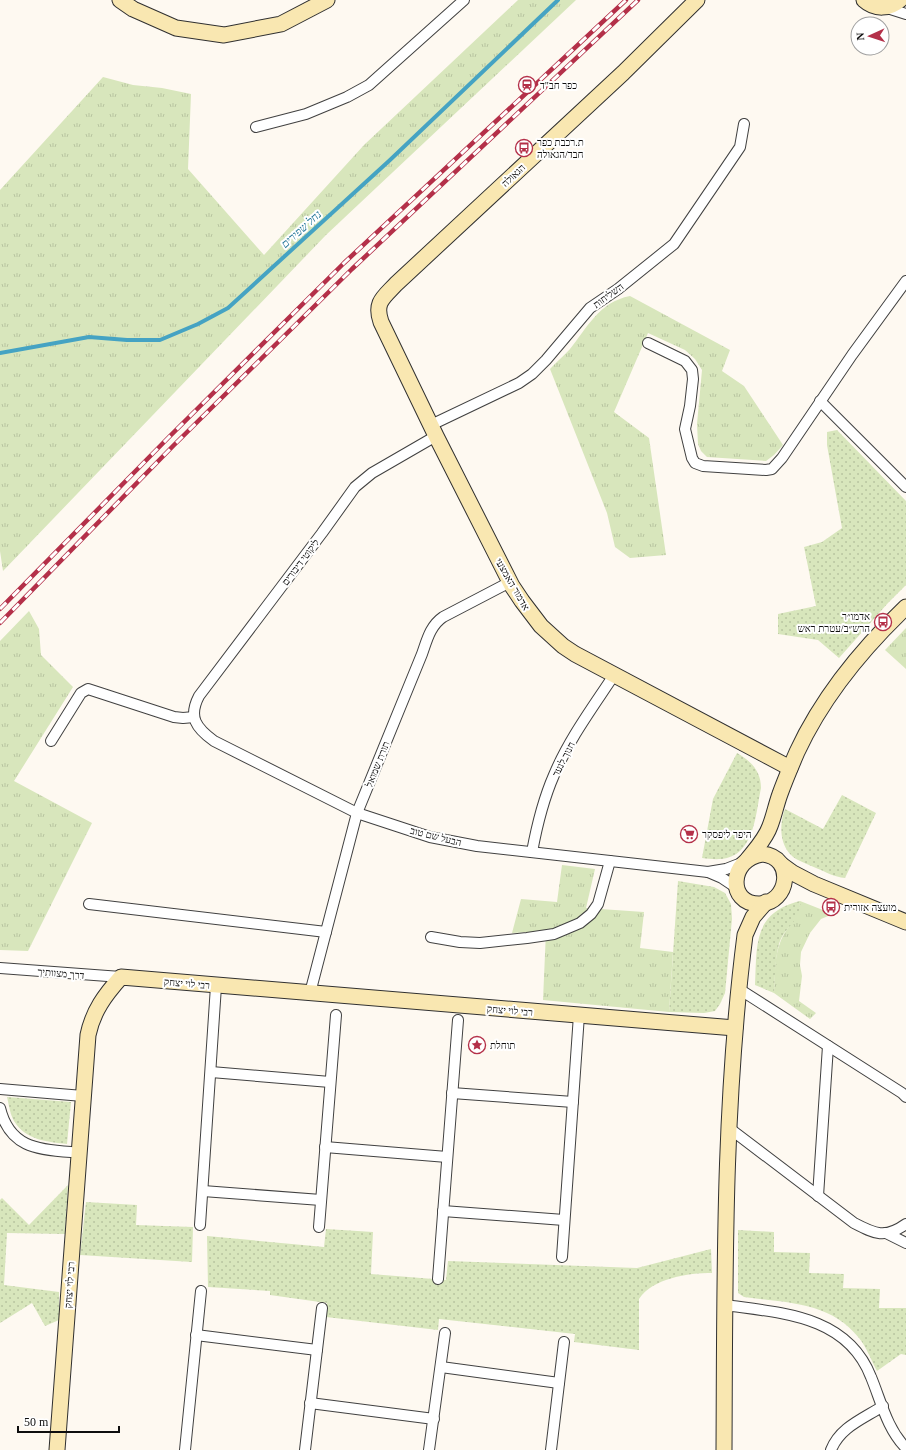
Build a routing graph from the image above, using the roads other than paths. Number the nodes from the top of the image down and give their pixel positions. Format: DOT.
graph roads {
  1 [pos="120,0"];
  2 [pos="328,0"];
  3 [pos="464,0"];
  4 [pos="697,0"];
  5 [pos="864,0"];
  6 [pos="900,0"];
  7 [pos="884,8"];
  8 [pos="906,14"];
  9 [pos="744,124"];
  10 [pos="256,127"];
  11 [pos="906,281"];
  12 [pos="380,300"];
  13 [pos="648,343"];
  14 [pos="820,401"];
  15 [pos="433,430"];
  16 [pos="906,487"];
  17 [pos="510,582"];
  18 [pos="906,607"];
  19 [pos="614,675"];
  20 [pos="194,717"];
  21 [pos="51,741"];
  22 [pos="790,768"];
  23 [pos="357,812"];
  24 [pos="770,826"];
  25 [pos="532,852"];
  26 [pos="746,860"];
  27 [pos="610,861"];
  28 [pos="779,862"];
  29 [pos="708,872"];
  30 [pos="820,887"];
  31 [pos="738,890"];
  32 [pos="772,899"];
  33 [pos="89,904"];
  34 [pos="906,922"];
  35 [pos="326,932"];
  36 [pos="745,935"];
  37 [pos="431,938"];
  38 [pos="0,968"];
  39 [pos="121,978"];
  40 [pos="216,986"];
  41 [pos="739,989"];
  42 [pos="310,993"];
  43 [pos="336,1015"];
  44 [pos="579,1015"];
  45 [pos="458,1020"];
  46 [pos="735,1028"];
  47 [pos="828,1046"];
  48 [pos="211,1072"];
  49 [pos="330,1082"];
  50 [pos="0,1089"];
  51 [pos="452,1093"];
  52 [pos="83,1096"];
  53 [pos="906,1097"];
  54 [pos="573,1102"];
  55 [pos="0,1108"];
  56 [pos="729,1128"];
  57 [pos="325,1147"];
  58 [pos="71,1152"];
  59 [pos="447,1157"];
  60 [pos="203,1191"];
  61 [pos="818,1196"];
  62 [pos="321,1200"];
  63 [pos="443,1211"];
  64 [pos="564,1220"];
  65 [pos="906,1224"];
  66 [pos="200,1225"];
  67 [pos="319,1228"];
  68 [pos="886,1233"];
  69 [pos="906,1243"];
  70 [pos="562,1257"];
  71 [pos="438,1279"];
  72 [pos="201,1291"];
  73 [pos="725,1305"];
  74 [pos="322,1308"];
  75 [pos="445,1333"];
  76 [pos="196,1334"];
  77 [pos="564,1342"];
  78 [pos="317,1350"];
  79 [pos="441,1367"];
  80 [pos="559,1383"];
  81 [pos="310,1403"];
  82 [pos="882,1406"];
  83 [pos="434,1419"];
  84 [pos="906,1448"];
  85 [pos="57,1450"];
  86 [pos="185,1450"];
  87 [pos="305,1450"];
  88 [pos="429,1450"];
  89 [pos="551,1450"];
  90 [pos="724,1450"];
  91 [pos="831,1450"];
  1 -- 2 [label="street"];
  3 -- 10 [label="street"];
  4 -- 12 [label="street, הגאולה"];
  5 -- 7 [label="street"];
  6 -- 7 [label="street"];
  7 -- 8 [label="street"];
  9 -- 15 [label="street, השליחות"];
  11 -- 14 [label="street"];
  12 -- 15 [label="street, אדמור האמצעי"];
  13 -- 14 [label="street"];
  14 -- 16 [label="street"];
  15 -- 17 [label="street, אדמור האמצעי"];
  15 -- 20 [label="street, ליקוטי דיבורים"];
  17 -- 19 [label="street, אדמור האמצעי"];
  17 -- 23 [label="street, תורת שמואל"];
  18 -- 22 [label="street"];
  19 -- 22 [label="street, אדמור האמצעי"];
  19 -- 25 [label="street, חנוך לנער"];
  20 -- 21 [label="street"];
  20 -- 23 [label="street, הבעל שם טוב"];
  22 -- 24 [label="street"];
  23 -- 25 [label="street, הבעל שם טוב"];
  23 -- 35 [label="street, תורת שמואל"];
  24 -- 26 [label="street"];
  24 -- 28 [label="street"];
  25 -- 27 [label="street, הבעל שם טוב"];
  26 -- 28 [label="street"];
  26 -- 29 [label="street, הבעל שם טוב"];
  26 -- 31 [label="street"];
  27 -- 29 [label="street, הבעל שם טוב"];
  27 -- 37 [label="street"];
  28 -- 30 [label="street"];
  28 -- 32 [label="street"];
  29 -- 31 [label="street, הבעל שם טוב"];
  30 -- 32 [label="street"];
  30 -- 34 [label="street"];
  31 -- 32 [label="street"];
  31 -- 36 [label="street"];
  32 -- 36 [label="street"];
  33 -- 35 [label="street"];
  35 -- 42 [label="street, תורת שמואל"];
  36 -- 41 [label="street"];
  38 -- 39 [label="street, דרך מצוותיך"];
  39 -- 40 [label="street, רבי לוי יצחק"];
  39 -- 52 [label="street, רבי לוי יצחק"];
  40 -- 42 [label="street, רבי לוי יצחק"];
  40 -- 48 [label="street"];
  41 -- 46 [label="street"];
  41 -- 47 [label="street"];
  42 -- 44 [label="street, רבי לוי יצחק"];
  43 -- 49 [label="street"];
  44 -- 46 [label="street, רבי לוי יצחק"];
  44 -- 54 [label="street"];
  45 -- 51 [label="street"];
  46 -- 56 [label="street"];
  47 -- 53 [label="street"];
  47 -- 61 [label="street"];
  48 -- 49 [label="street"];
  48 -- 60 [label="street"];
  49 -- 57 [label="street"];
  50 -- 52 [label="street"];
  51 -- 54 [label="street"];
  51 -- 59 [label="street"];
  52 -- 85 [label="street, רבי לוי יצחק"];
  54 -- 64 [label="street"];
  55 -- 58 [label="street"];
  56 -- 61 [label="street"];
  56 -- 73 [label="street"];
  57 -- 59 [label="street"];
  57 -- 62 [label="street"];
  59 -- 63 [label="street"];
  60 -- 62 [label="street"];
  60 -- 66 [label="street"];
  61 -- 68 [label="street"];
  62 -- 67 [label="street"];
  63 -- 64 [label="street"];
  63 -- 71 [label="street"];
  64 -- 70 [label="street"];
  65 -- 68 [label="street"];
  68 -- 69 [label="street"];
  72 -- 76 [label="street"];
  73 -- 82 [label="street"];
  73 -- 90 [label="street"];
  74 -- 78 [label="street"];
  75 -- 79 [label="street"];
  76 -- 78 [label="street"];
  76 -- 86 [label="street"];
  77 -- 80 [label="street"];
  78 -- 81 [label="street"];
  79 -- 80 [label="street"];
  79 -- 83 [label="street"];
  80 -- 89 [label="street"];
  81 -- 83 [label="street"];
  81 -- 87 [label="street"];
  82 -- 84 [label="street"];
  82 -- 91 [label="street"];
  83 -- 88 [label="street"];
}
